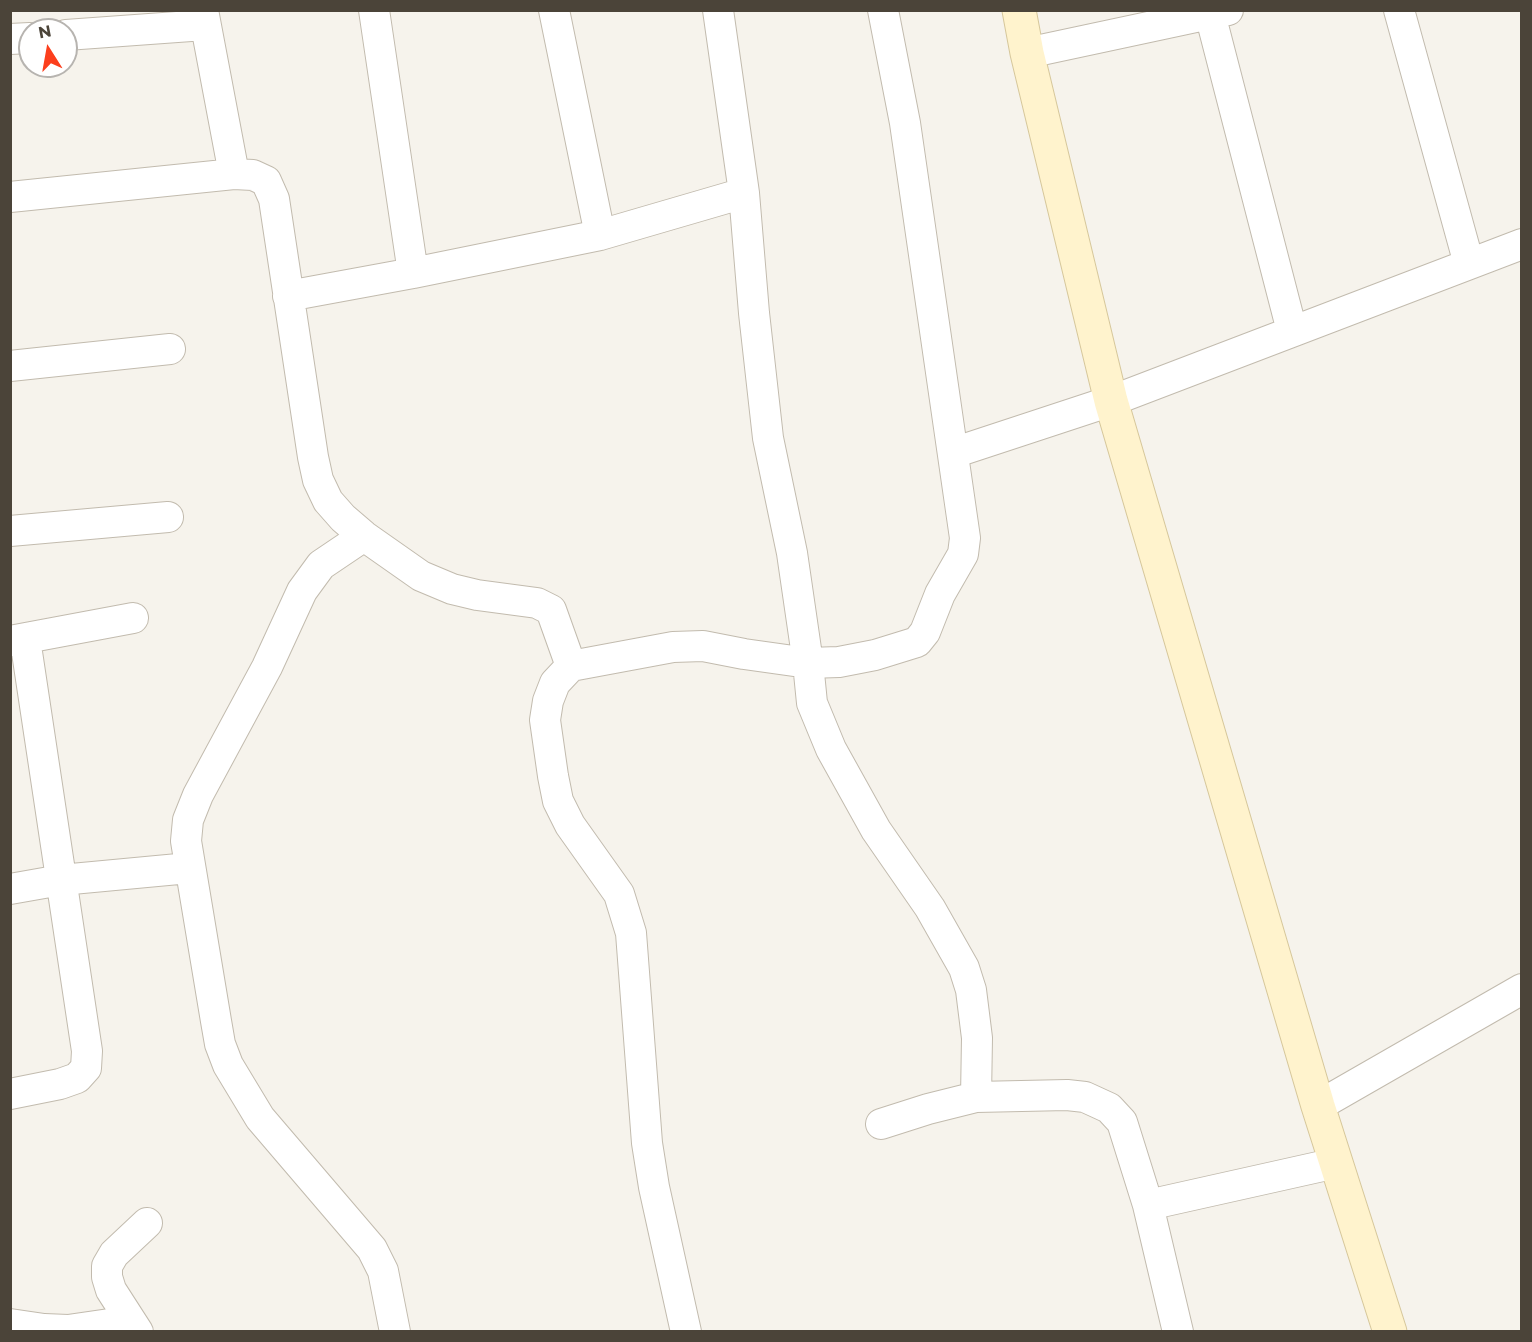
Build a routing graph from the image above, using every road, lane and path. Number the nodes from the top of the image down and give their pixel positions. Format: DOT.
graph roads {
  1 [pos="374,10"];
  2 [pos="554,10"];
  3 [pos="718,10"];
  4 [pos="883,10"];
  5 [pos="1018,10"];
  6 [pos="1398,10"];
  7 [pos="1216,12"];
  8 [pos="204,18"];
  9 [pos="78,34"];
  10 [pos="1027,53"];
  11 [pos="234,174"];
  12 [pos="744,193"];
  13 [pos="10,197"];
  14 [pos="600,235"];
  15 [pos="1521,244"];
  16 [pos="1469,264"];
  17 [pos="413,273"];
  18 [pos="288,296"];
  19 [pos="1292,331"];
  20 [pos="170,349"];
  21 [pos="10,366"];
  22 [pos="1111,401"];
  23 [pos="953,453"];
  24 [pos="168,517"];
  25 [pos="10,531"];
  26 [pos="364,537"];
  27 [pos="133,618"];
  28 [pos="18,640"];
  29 [pos="808,663"];
  30 [pos="571,666"];
  31 [pos="189,868"];
  32 [pos="62,880"];
  33 [pos="10,889"];
  34 [pos="1521,989"];
  35 [pos="10,1094"];
  36 [pos="976,1097"];
  37 [pos="1317,1106"];
  38 [pos="880,1124"];
  39 [pos="1336,1163"];
  40 [pos="1148,1205"];
  41 [pos="147,1223"];
  42 [pos="10,1324"];
  43 [pos="134,1326"];
  44 [pos="395,1332"];
  45 [pos="686,1332"];
  46 [pos="1178,1332"];
  47 [pos="1390,1332"];
  1 -- 17 [label="street"];
  2 -- 14 [label="street"];
  3 -- 12 [label="street"];
  4 -- 23 [label="street"];
  5 -- 10 [label="main road"];
  6 -- 16 [label="street"];
  7 -- 10 [label="street"];
  7 -- 19 [label="street"];
  8 -- 9 [label="street"];
  8 -- 11 [label="street"];
  10 -- 22 [label="main road"];
  11 -- 13 [label="street"];
  11 -- 18 [label="street"];
  12 -- 14 [label="street"];
  12 -- 29 [label="street"];
  14 -- 17 [label="street"];
  15 -- 16 [label="street"];
  16 -- 19 [label="street"];
  17 -- 18 [label="street"];
  18 -- 26 [label="street"];
  19 -- 22 [label="street"];
  20 -- 21 [label="street"];
  22 -- 23 [label="street"];
  22 -- 37 [label="main road"];
  23 -- 29 [label="street"];
  24 -- 25 [label="street"];
  26 -- 30 [label="street"];
  26 -- 31 [label="street"];
  27 -- 28 [label="street"];
  28 -- 32 [label="street"];
  29 -- 30 [label="street"];
  29 -- 36 [label="street"];
  30 -- 45 [label="street"];
  31 -- 32 [label="street"];
  31 -- 44 [label="street"];
  32 -- 33 [label="street"];
  32 -- 35 [label="street"];
  34 -- 37 [label="street"];
  36 -- 38 [label="street"];
  36 -- 40 [label="street"];
  37 -- 39 [label="main road"];
  39 -- 40 [label="street"];
  39 -- 47 [label="main road"];
  40 -- 46 [label="street"];
  41 -- 43 [label="street"];
  42 -- 43 [label="street"];
}
